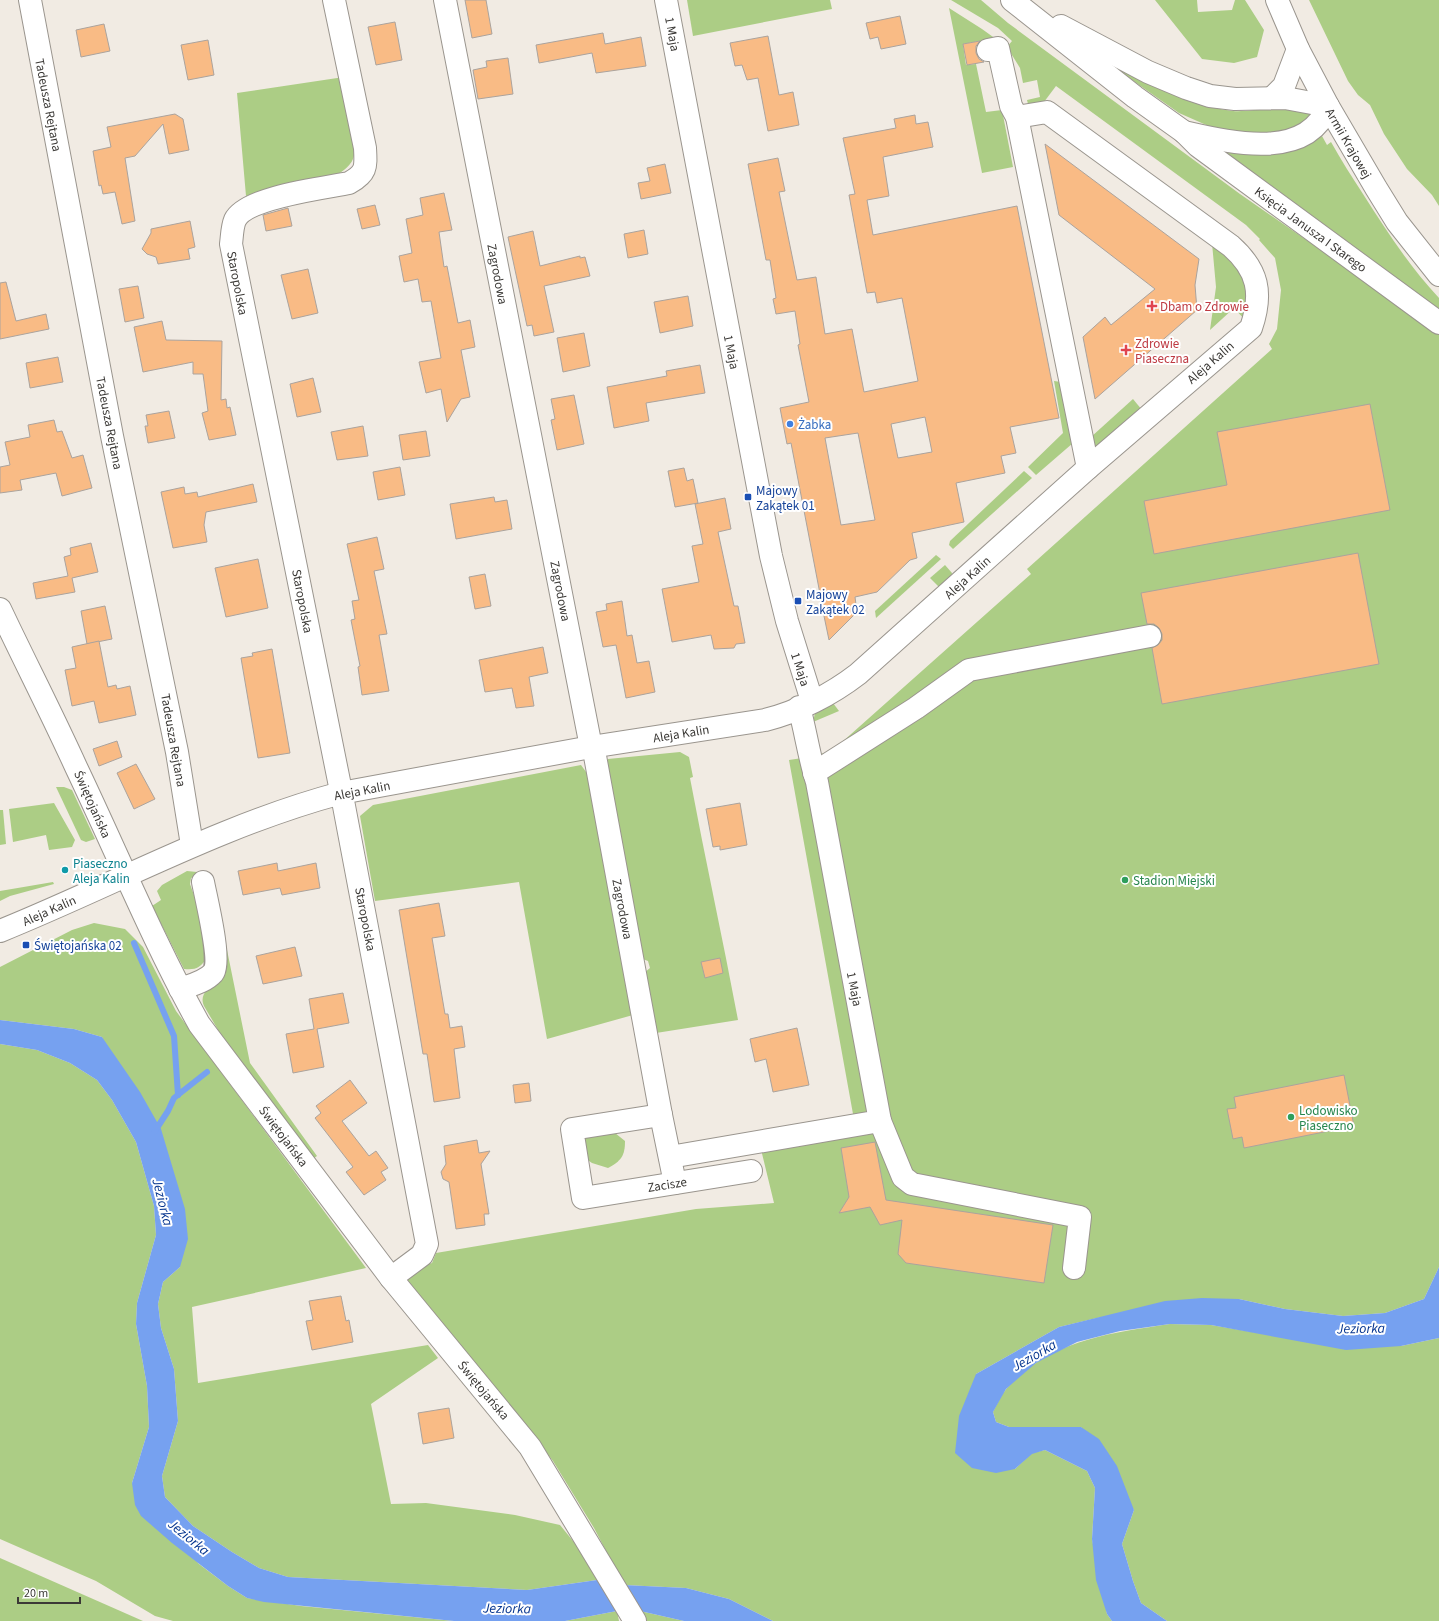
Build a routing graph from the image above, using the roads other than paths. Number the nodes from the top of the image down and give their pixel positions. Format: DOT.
graph roads {
  1 [pos="30,0"];
  2 [pos="334,0"];
  3 [pos="445,0"];
  4 [pos="666,0"];
  5 [pos="1277,0"];
  6 [pos="1016,3"];
  7 [pos="1298,49"];
  8 [pos="988,50"];
  9 [pos="1273,97"];
  10 [pos="1328,106"];
  11 [pos="1017,117"];
  12 [pos="1184,132"];
  13 [pos="1439,275"];
  14 [pos="1439,324"];
  15 [pos="1088,468"];
  16 [pos="0,609"];
  17 [pos="1150,636"];
  18 [pos="806,704"];
  19 [pos="591,747"];
  20 [pos="811,765"];
  21 [pos="341,793"];
  22 [pos="192,845"];
  23 [pos="125,875"];
  24 [pos="203,882"];
  25 [pos="0,931"];
  26 [pos="180,989"];
  27 [pos="878,1114"];
  28 [pos="661,1115"];
  29 [pos="670,1157"];
  30 [pos="751,1171"];
  31 [pos="675,1183"];
  32 [pos="1074,1268"];
  33 [pos="391,1278"];
  34 [pos="633,1618"];
  1 -- 22 [label="street, Tadeusza Rejtana"];
  2 -- 21 [label="street, Staropolska"];
  3 -- 19 [label="street, Zagrodowa"];
  4 -- 18 [label="street, 1 Maja"];
  5 -- 7 [label="street, Armii Krajowej"];
  6 -- 9 [label="street, Księcia Janusza I Starego"];
  6 -- 12 [label="street, Księcia Janusza I Starego"];
  7 -- 9 [label="street"];
  7 -- 10 [label="street, Armii Krajowej"];
  8 -- 11 [label="street"];
  9 -- 10 [label="street, Księcia Janusza I Starego"];
  10 -- 12 [label="street, Księcia Janusza I Starego"];
  10 -- 13 [label="street, Armii Krajowej"];
  11 -- 15 [label="street"];
  11 -- 15 [label="street, Aleja Kalin"];
  12 -- 14 [label="street, Księcia Janusza I Starego"];
  15 -- 18 [label="street, Aleja Kalin"];
  16 -- 23 [label="street, Świętojańska"];
  17 -- 20 [label="street"];
  18 -- 19 [label="street, Aleja Kalin"];
  18 -- 20 [label="street, 1 Maja"];
  19 -- 21 [label="street, Aleja Kalin"];
  19 -- 28 [label="street, Zagrodowa"];
  20 -- 27 [label="street, 1 Maja"];
  21 -- 22 [label="street, Aleja Kalin"];
  21 -- 33 [label="street, Staropolska"];
  22 -- 23 [label="street, Aleja Kalin"];
  23 -- 25 [label="street, Aleja Kalin"];
  23 -- 26 [label="street, Świętojańska"];
  24 -- 26 [label="street"];
  26 -- 33 [label="street, Świętojańska"];
  27 -- 29 [label="street"];
  27 -- 32 [label="street, 1 Maja"];
  28 -- 29 [label="street, Zagrodowa"];
  28 -- 31 [label="street, Zacisze"];
  29 -- 31 [label="street, Zagrodowa"];
  30 -- 31 [label="street, Zacisze"];
  33 -- 34 [label="street, Świętojańska"];
}
